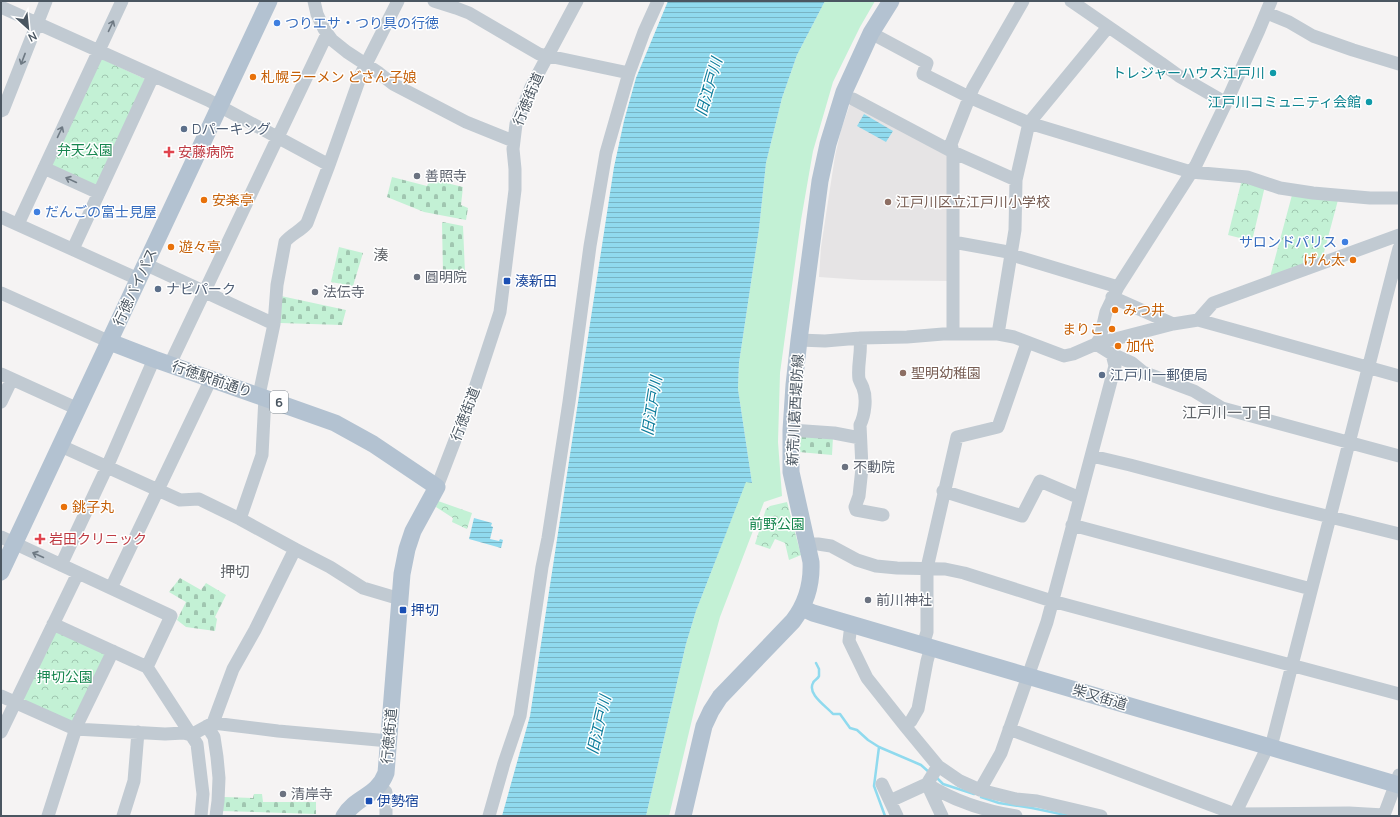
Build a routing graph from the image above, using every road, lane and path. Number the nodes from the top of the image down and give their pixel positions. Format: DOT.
graph roads {
  1 [pos="46,1"];
  2 [pos="122,1"];
  3 [pos="269,1"];
  4 [pos="314,1"];
  5 [pos="398,1"];
  6 [pos="434,1"];
  7 [pos="577,1"];
  8 [pos="658,1"];
  9 [pos="891,1"];
  10 [pos="1023,1"];
  11 [pos="1071,1"];
  12 [pos="1,7"];
  13 [pos="1269,7"];
  14 [pos="37,23"];
  15 [pos="1108,26"];
  16 [pos="872,33"];
  17 [pos="327,34"];
  18 [pos="99,51"];
  19 [pos="547,56"];
  20 [pos="366,64"];
  21 [pos="1399,64"];
  22 [pos="629,73"];
  23 [pos="153,76"];
  24 [pos="969,97"];
  25 [pos="853,99"];
  26 [pos="1226,103"];
  27 [pos="220,106"];
  28 [pos="1,111"];
  29 [pos="1029,123"];
  30 [pos="278,138"];
  31 [pos="513,141"];
  32 [pos="953,152"];
  33 [pos="329,165"];
  34 [pos="44,168"];
  35 [pos="1191,172"];
  36 [pos="1016,180"];
  37 [pos="98,193"];
  38 [pos="1399,198"];
  39 [pos="1,217"];
  40 [pos="18,224"];
  41 [pos="1399,235"];
  42 [pos="953,242"];
  43 [pos="1399,248"];
  44 [pos="72,249"];
  45 [pos="1012,255"];
  46 [pos="142,272"];
  47 [pos="204,292"];
  48 [pos="1115,292"];
  49 [pos="1,293"];
  50 [pos="1393,297"];
  51 [pos="1198,320"];
  52 [pos="274,324"];
  53 [pos="1173,324"];
  54 [pos="953,334"];
  55 [pos="998,334"];
  56 [pos="860,338"];
  57 [pos="799,340"];
  58 [pos="110,342"];
  59 [pos="1027,343"];
  60 [pos="1096,344"];
  61 [pos="1112,354"];
  62 [pos="162,362"];
  63 [pos="1368,368"];
  64 [pos="7,376"];
  65 [pos="1399,376"];
  66 [pos="211,379"];
  67 [pos="262,396"];
  68 [pos="1,402"];
  69 [pos="78,409"];
  70 [pos="791,430"];
  71 [pos="860,438"];
  72 [pos="1349,442"];
  73 [pos="61,446"];
  74 [pos="1092,456"];
  75 [pos="1399,456"];
  76 [pos="107,467"];
  77 [pos="436,487"];
  78 [pos="158,490"];
  79 [pos="943,491"];
  80 [pos="1080,498"];
  81 [pos="883,515"];
  82 [pos="1330,516"];
  83 [pos="240,519"];
  84 [pos="1072,525"];
  85 [pos="1399,534"];
  86 [pos="8,540"];
  87 [pos="808,544"];
  88 [pos="295,549"];
  89 [pos="62,565"];
  90 [pos="926,568"];
  91 [pos="1,572"];
  92 [pos="78,573"];
  93 [pos="111,588"];
  94 [pos="1311,589"];
  95 [pos="400,599"];
  96 [pos="1052,601"];
  97 [pos="802,608"];
  98 [pos="53,624"];
  99 [pos="851,624"];
  100 [pos="927,646"];
  101 [pos="113,652"];
  102 [pos="1292,665"];
  103 [pos="148,667"];
  104 [pos="1028,675"];
  105 [pos="1399,694"];
  106 [pos="1,696"];
  107 [pos="15,703"];
  108 [pos="210,724"];
  109 [pos="905,726"];
  110 [pos="75,729"];
  111 [pos="1009,729"];
  112 [pos="1,732"];
  113 [pos="138,732"];
  114 [pos="191,735"];
  115 [pos="389,741"];
  116 [pos="1270,747"];
  117 [pos="938,766"];
  118 [pos="1398,781"];
  119 [pos="882,784"];
  120 [pos="927,784"];
  121 [pos="379,786"];
  122 [pos="980,790"];
  123 [pos="890,801"];
  124 [pos="977,811"];
  125 [pos="1235,815"];
  126 [pos="48,816"];
  127 [pos="123,816"];
  128 [pos="201,816"];
  129 [pos="216,816"];
  130 [pos="344,816"];
  131 [pos="386,816"];
  132 [pos="489,816"];
  133 [pos="683,816"];
  134 [pos="897,816"];
  135 [pos="942,816"];
  136 [pos="1016,816"];
  137 [pos="1101,816"];
  1 -- 14 [label="street"];
  18 -- 2 [label="street, one-way"];
  3 -- 27 [label="main road, 行徳バイパス"];
  4 -- 17 [label="street"];
  5 -- 20 [label="street"];
  6 -- 19 [label="street"];
  7 -- 19 [label="street, 行徳街道"];
  8 -- 22 [label="street"];
  9 -- 16 [label="main road, 新荒川葛西堤防線"];
  10 -- 24 [label="street"];
  11 -- 15 [label="street"];
  12 -- 14 [label="street"];
  13 -- 21 [label="street"];
  13 -- 26 [label="street"];
  14 -- 18 [label="street"];
  14 -- 28 [label="street, one-way"];
  15 -- 26 [label="street"];
  15 -- 29 [label="street"];
  16 -- 24 [label="street"];
  16 -- 57 [label="main road, 新荒川葛西堤防線"];
  17 -- 20 [label="street"];
  17 -- 30 [label="street"];
  18 -- 23 [label="street"];
  34 -- 18 [label="street, one-way"];
  19 -- 22 [label="street"];
  19 -- 31 [label="street, 行徳街道"];
  20 -- 31 [label="street"];
  20 -- 33 [label="street"];
  22 -- 132 [label="street"];
  23 -- 27 [label="street"];
  23 -- 37 [label="street"];
  24 -- 29 [label="street"];
  24 -- 32 [label="street"];
  25 -- 32 [label="street"];
  26 -- 35 [label="street"];
  27 -- 30 [label="street"];
  27 -- 46 [label="main road, 行徳バイパス"];
  29 -- 35 [label="street"];
  29 -- 36 [label="street"];
  30 -- 33 [label="street"];
  30 -- 47 [label="street"];
  31 -- 77 [label="street, 行徳街道"];
  32 -- 36 [label="street"];
  32 -- 42 [label="street"];
  33 -- 52 [label="street"];
  37 -- 34 [label="street, one-way"];
  34 -- 40 [label="street"];
  35 -- 38 [label="street"];
  35 -- 48 [label="street"];
  36 -- 45 [label="street"];
  37 -- 44 [label="street"];
  39 -- 40 [label="street"];
  40 -- 44 [label="street"];
  41 -- 51 [label="street"];
  42 -- 45 [label="street"];
  42 -- 54 [label="street"];
  43 -- 50 [label="street"];
  44 -- 46 [label="street"];
  45 -- 48 [label="street"];
  45 -- 55 [label="street"];
  46 -- 47 [label="street"];
  46 -- 58 [label="main road, 行徳バイパス"];
  47 -- 52 [label="street"];
  47 -- 62 [label="street"];
  48 -- 53 [label="street"];
  48 -- 60 [label="street"];
  49 -- 58 [label="street, 行徳駅前通り"];
  50 -- 63 [label="street"];
  51 -- 53 [label="street"];
  51 -- 63 [label="street"];
  52 -- 67 [label="street"];
  53 -- 60 [label="street"];
  54 -- 55 [label="street"];
  54 -- 56 [label="street"];
  55 -- 59 [label="street"];
  56 -- 57 [label="street"];
  56 -- 71 [label="street"];
  57 -- 70 [label="main road, 新荒川葛西堤防線"];
  58 -- 62 [label="main road, 行徳駅前通り / 6"];
  58 -- 69 [label="main road, 行徳バイパス"];
  59 -- 60 [label="street"];
  59 -- 79 [label="street"];
  60 -- 61 [label="street"];
  61 -- 72 [label="street"];
  61 -- 74 [label="street"];
  62 -- 66 [label="main road, 行徳駅前通り / 6"];
  62 -- 76 [label="street"];
  63 -- 65 [label="street"];
  63 -- 72 [label="street"];
  64 -- 68 [label="street"];
  64 -- 69 [label="street"];
  66 -- 67 [label="main road, 行徳駅前通り / 6"];
  66 -- 78 [label="street"];
  67 -- 77 [label="main road, 行徳駅前通り / 6"];
  67 -- 83 [label="street"];
  69 -- 73 [label="main road, 行徳バイパス"];
  70 -- 71 [label="street"];
  70 -- 87 [label="main road, 新荒川葛西堤防線"];
  71 -- 81 [label="street"];
  72 -- 75 [label="street"];
  72 -- 82 [label="street"];
  73 -- 76 [label="street"];
  73 -- 86 [label="main road, 行徳バイパス"];
  74 -- 80 [label="street"];
  74 -- 82 [label="street"];
  76 -- 78 [label="street"];
  76 -- 89 [label="street"];
  77 -- 95 [label="main road, 行徳街道"];
  78 -- 83 [label="street"];
  78 -- 93 [label="street"];
  79 -- 80 [label="street"];
  79 -- 90 [label="street"];
  80 -- 84 [label="street"];
  82 -- 85 [label="street"];
  82 -- 94 [label="street"];
  83 -- 88 [label="street"];
  84 -- 94 [label="street"];
  84 -- 96 [label="street"];
  89 -- 86 [label="street, one-way"];
  86 -- 91 [label="main road, 行徳バイパス"];
  87 -- 90 [label="street"];
  87 -- 97 [label="main road, 新荒川葛西堤防線"];
  88 -- 95 [label="street"];
  88 -- 108 [label="street"];
  89 -- 92 [label="street"];
  90 -- 96 [label="street"];
  90 -- 100 [label="street"];
  92 -- 93 [label="street"];
  92 -- 98 [label="street"];
  93 -- 103 [label="street"];
  94 -- 102 [label="street"];
  95 -- 115 [label="main road, 行徳街道"];
  96 -- 102 [label="street"];
  96 -- 104 [label="street"];
  97 -- 99 [label="main road, 柴又街道"];
  97 -- 133 [label="main road, 新荒川葛西堤防線"];
  98 -- 101 [label="street"];
  98 -- 107 [label="street"];
  99 -- 100 [label="main road, 柴又街道"];
  99 -- 109 [label="street"];
  100 -- 104 [label="main road, 柴又街道"];
  100 -- 109 [label="street"];
  101 -- 103 [label="street"];
  101 -- 110 [label="street"];
  102 -- 105 [label="street"];
  102 -- 116 [label="street"];
  103 -- 114 [label="street"];
  104 -- 111 [label="street"];
  104 -- 116 [label="main road, 柴又街道"];
  106 -- 107 [label="street"];
  107 -- 110 [label="street"];
  107 -- 112 [label="street"];
  108 -- 114 [label="street"];
  108 -- 115 [label="street"];
  108 -- 129 [label="street"];
  109 -- 117 [label="street"];
  110 -- 113 [label="street"];
  110 -- 126 [label="street"];
  111 -- 122 [label="street"];
  111 -- 125 [label="street"];
  113 -- 114 [label="street"];
  113 -- 127 [label="street"];
  114 -- 128 [label="street"];
  115 -- 121 [label="main road, 行徳街道"];
  116 -- 118 [label="main road, 柴又街道"];
  116 -- 125 [label="street"];
  117 -- 120 [label="street"];
  117 -- 122 [label="street"];
  118 -- 125 [label="street"];
  119 -- 123 [label="street"];
  120 -- 123 [label="street"];
  120 -- 124 [label="street"];
  120 -- 135 [label="street"];
  121 -- 130 [label="main road, 行徳街道"];
  121 -- 131 [label="street"];
  122 -- 137 [label="street"];
  123 -- 134 [label="street"];
  124 -- 136 [label="street"];
}
